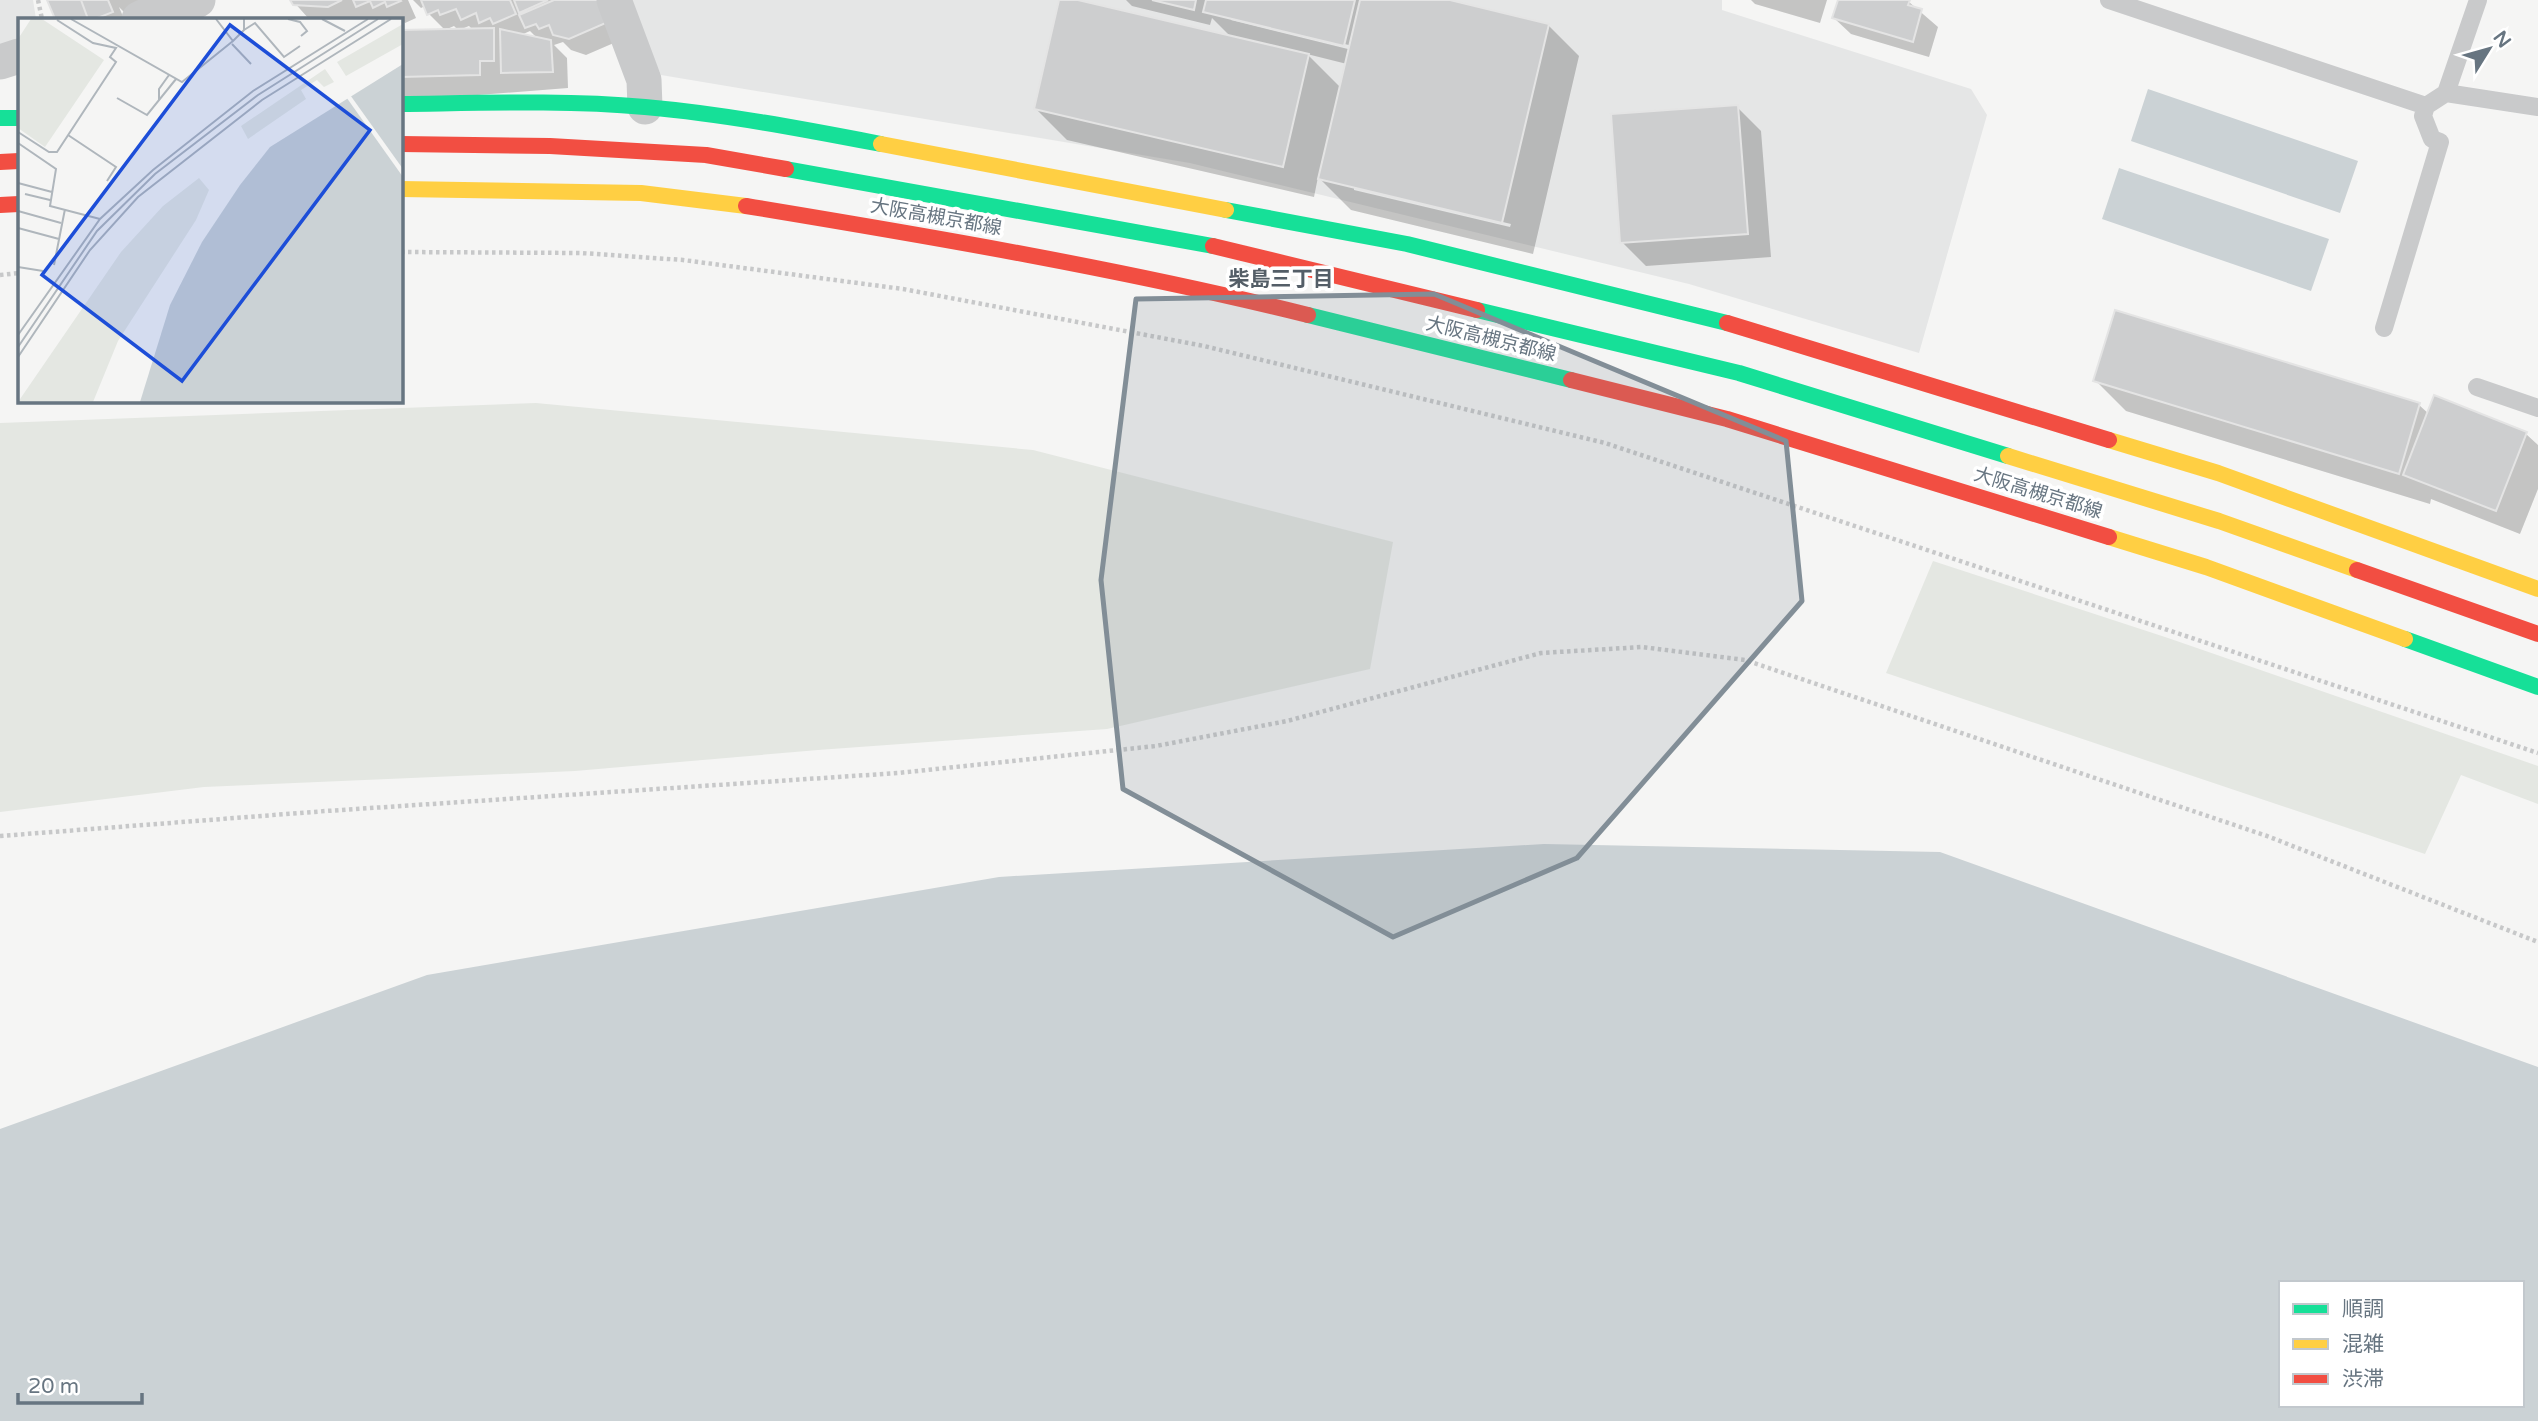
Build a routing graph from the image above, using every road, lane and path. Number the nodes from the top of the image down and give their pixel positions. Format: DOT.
graph roads {
  1 [pos="38,0"];
  2 [pos="198,0"];
  3 [pos="614,0"];
  4 [pos="2109,0"];
  5 [pos="2478,0"];
  6 [pos="42,18"];
  7 [pos="141,18"];
  8 [pos="18,56"];
  9 [pos="0,62"];
  10 [pos="2446,93"];
  11 [pos="402,104"];
  12 [pos="2426,106"];
  13 [pos="645,107"];
  14 [pos="2538,107"];
  15 [pos="0,118"];
  16 [pos="18,118"];
  17 [pos="402,144"];
  18 [pos="18,161"];
  19 [pos="0,162"];
  20 [pos="402,189"];
  21 [pos="18,204"];
  22 [pos="0,205"];
  23 [pos="402,252"];
  24 [pos="18,274"];
  25 [pos="0,275"];
  26 [pos="2384,328"];
  27 [pos="2477,387"];
  28 [pos="2538,408"];
  29 [pos="2538,589"];
  30 [pos="2538,634"];
  31 [pos="2538,687"];
  32 [pos="2538,753"];
  33 [pos="0,836"];
  34 [pos="2538,942"];
  1 -- 6 [label="path"];
  2 -- 7 [label="street"];
  3 -- 13 [label="street"];
  4 -- 12 [label="lane"];
  5 -- 10 [label="lane"];
  8 -- 9 [label="street"];
  10 -- 12 [label="lane"];
  10 -- 14 [label="lane"];
  11 -- 13 [label="main road"];
  12 -- 26 [label="lane"];
  13 -- 29 [label="main road"];
  15 -- 16 [label="main road"];
  17 -- 30 [label="main road, 大阪高槻京都線"];
  18 -- 19 [label="main road"];
  20 -- 31 [label="main road, 大阪高槻京都線"];
  21 -- 22 [label="main road"];
  23 -- 32 [label="path"];
  24 -- 25 [label="path"];
  27 -- 28 [label="lane"];
  33 -- 34 [label="path"];
}
